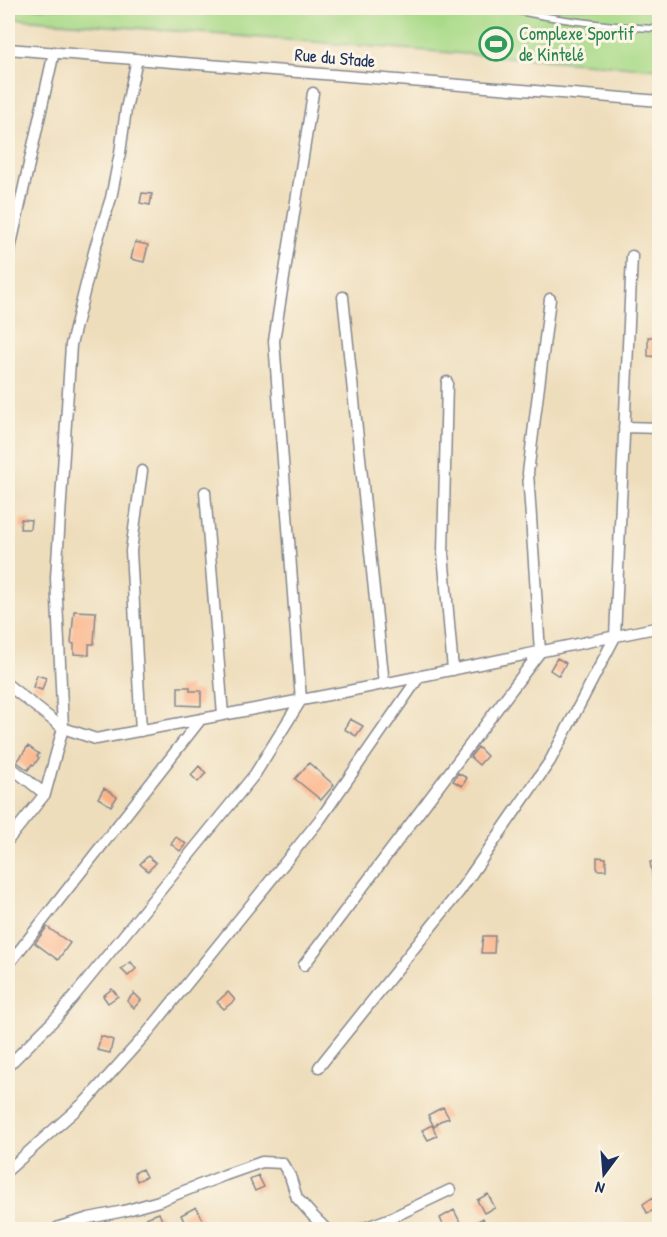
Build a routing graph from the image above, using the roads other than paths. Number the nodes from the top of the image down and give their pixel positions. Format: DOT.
graph roads {
  1 [pos="504,8"];
  2 [pos="660,28"];
  3 [pos="8,49"];
  4 [pos="54,52"];
  5 [pos="137,59"];
  6 [pos="313,93"];
  7 [pos="660,101"];
  8 [pos="632,256"];
  9 [pos="8,258"];
  10 [pos="343,297"];
  11 [pos="550,299"];
  12 [pos="447,382"];
  13 [pos="624,427"];
  14 [pos="660,428"];
  15 [pos="142,471"];
  16 [pos="205,492"];
  17 [pos="660,627"];
  18 [pos="615,637"];
  19 [pos="540,652"];
  20 [pos="453,670"];
  21 [pos="419,677"];
  22 [pos="384,684"];
  23 [pos="8,685"];
  24 [pos="301,700"];
  25 [pos="223,715"];
  26 [pos="201,719"];
  27 [pos="63,728"];
  28 [pos="141,731"];
  29 [pos="8,765"];
  30 [pos="45,794"];
  31 [pos="8,840"];
  32 [pos="8,965"];
  33 [pos="304,965"];
  34 [pos="8,1066"];
  35 [pos="319,1067"];
  36 [pos="8,1170"];
  37 [pos="450,1190"];
  38 [pos="55,1230"];
  39 [pos="327,1230"];
  40 [pos="359,1230"];
  1 -- 2 [label="lane"];
  3 -- 4 [label="street, Rue du Stade"];
  4 -- 5 [label="street, Rue du Stade"];
  4 -- 9 [label="street"];
  5 -- 7 [label="street, Rue du Stade"];
  5 -- 27 [label="street"];
  6 -- 24 [label="street"];
  8 -- 13 [label="street"];
  10 -- 22 [label="street"];
  11 -- 19 [label="street"];
  12 -- 20 [label="street"];
  13 -- 14 [label="street"];
  13 -- 18 [label="street"];
  15 -- 28 [label="street"];
  16 -- 25 [label="street"];
  17 -- 18 [label="street"];
  18 -- 19 [label="street"];
  18 -- 35 [label="street"];
  19 -- 20 [label="street"];
  19 -- 33 [label="street"];
  20 -- 21 [label="street"];
  21 -- 22 [label="street"];
  21 -- 36 [label="street"];
  22 -- 24 [label="street"];
  23 -- 27 [label="street"];
  24 -- 25 [label="street"];
  24 -- 34 [label="street"];
  25 -- 26 [label="street"];
  26 -- 28 [label="street"];
  26 -- 32 [label="street"];
  27 -- 28 [label="street"];
  27 -- 30 [label="street"];
  29 -- 30 [label="street"];
  30 -- 31 [label="street"];
  37 -- 40 [label="street"];
  38 -- 39 [label="street"];
}
